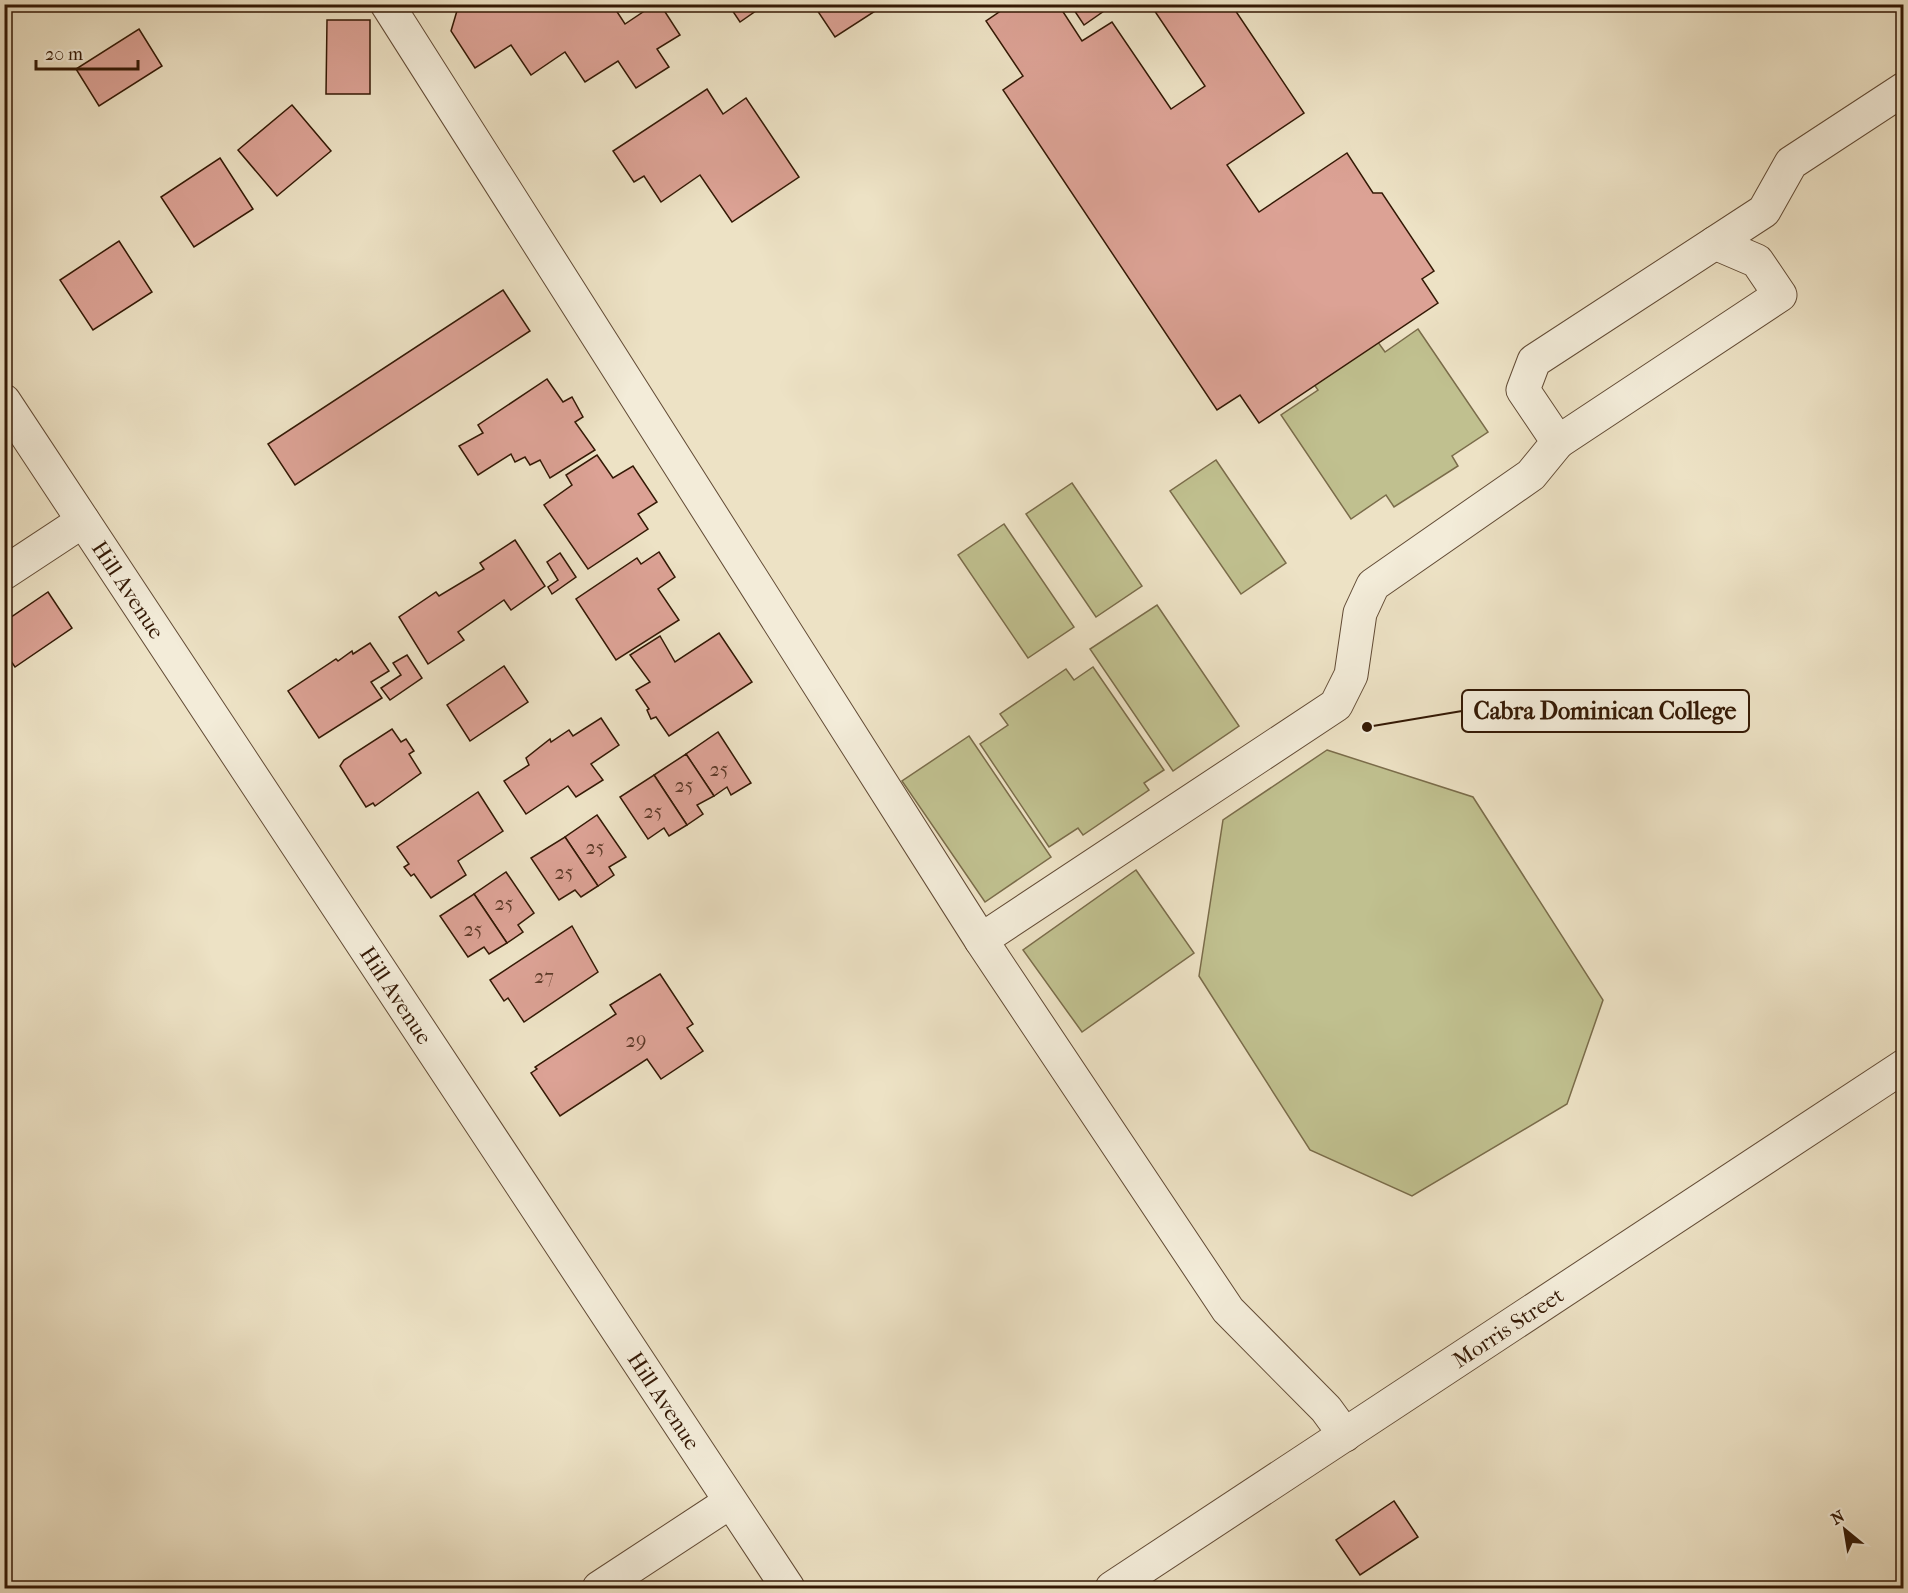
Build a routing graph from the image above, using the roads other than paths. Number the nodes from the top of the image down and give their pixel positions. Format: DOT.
graph roads {
  1 [pos="387,4"];
  2 [pos="1904,89"];
  3 [pos="1715,243"];
  4 [pos="4,401"];
  5 [pos="1558,442"];
  6 [pos="83,521"];
  7 [pos="4,573"];
  8 [pos="981,940"];
  9 [pos="1904,1066"];
  10 [pos="1345,1435"];
  11 [pos="730,1502"];
  12 [pos="599,1588"];
  13 [pos="788,1588"];
  14 [pos="1112,1588"];
  1 -- 8 [label="street"];
  2 -- 3 [label="street"];
  3 -- 5 [label="street"];
  3 -- 5 [label="street"];
  4 -- 6 [label="street, Hill Avenue"];
  5 -- 8 [label="street"];
  6 -- 7 [label="street"];
  6 -- 11 [label="street, Hill Avenue"];
  8 -- 10 [label="street"];
  9 -- 10 [label="street, Morris Street"];
  10 -- 14 [label="street, Morris Street"];
  11 -- 12 [label="street"];
  11 -- 13 [label="street, Hill Avenue"];
}
